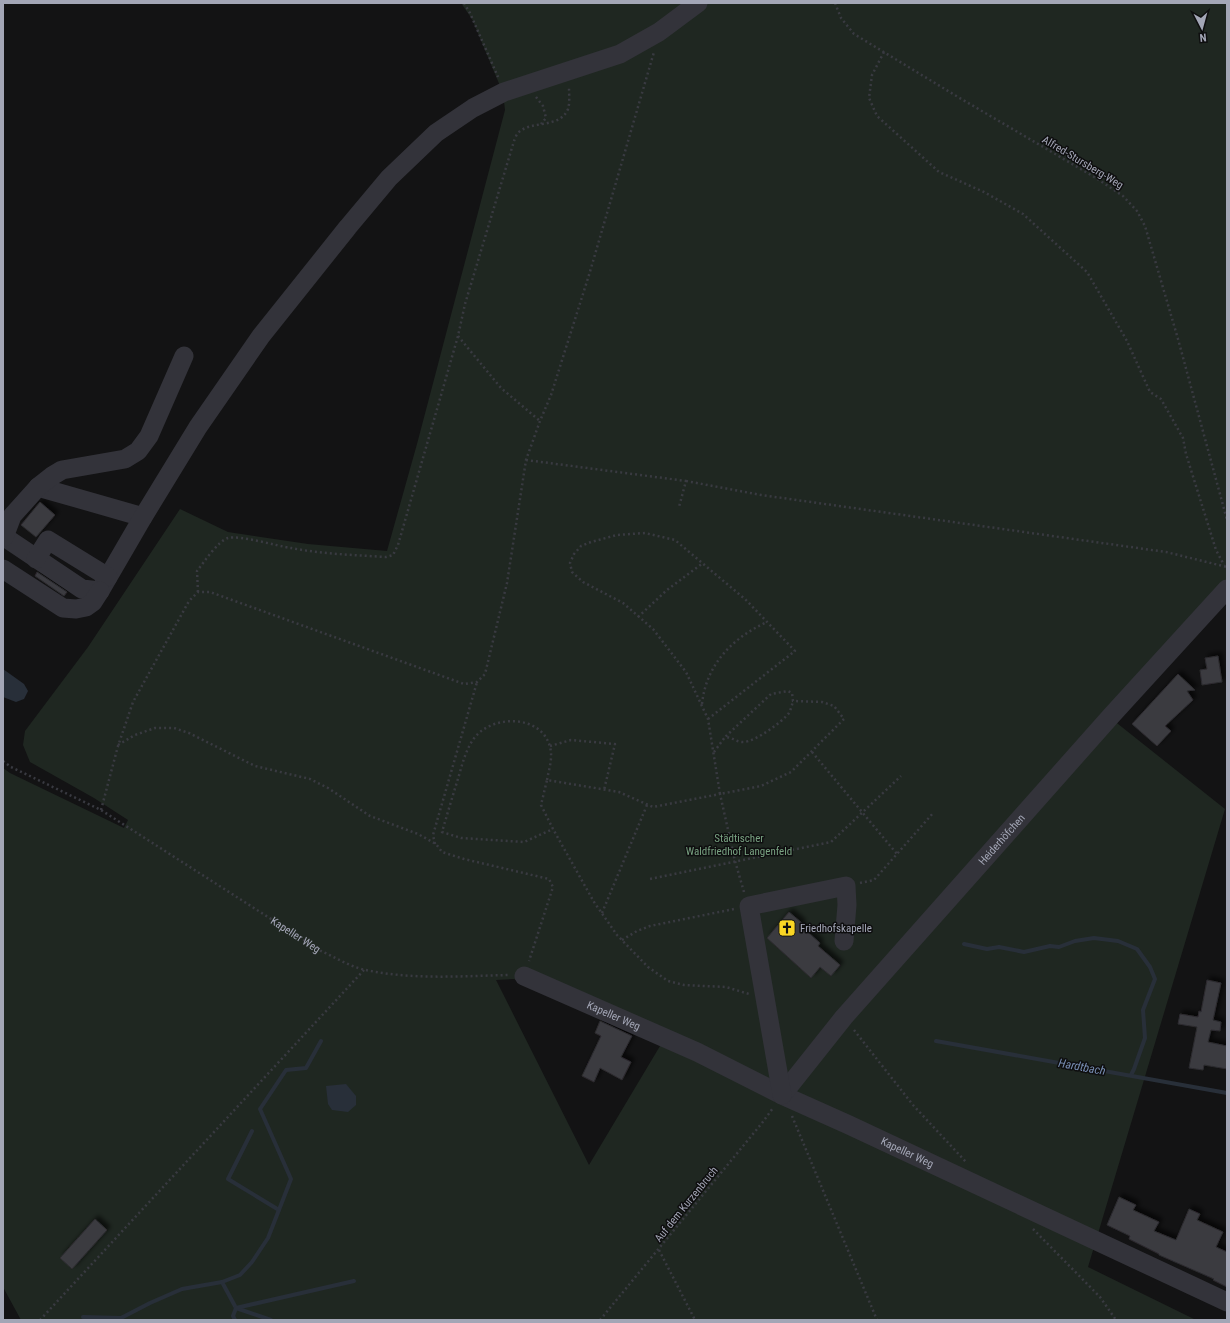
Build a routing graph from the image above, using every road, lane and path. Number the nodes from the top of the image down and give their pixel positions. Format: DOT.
graph roads {
  1 [pos="464,3"];
  2 [pos="698,3"];
  3 [pos="835,3"];
  4 [pos="659,32"];
  5 [pos="884,52"];
  6 [pos="570,71"];
  7 [pos="523,86"];
  8 [pos="504,92"];
  9 [pos="541,124"];
  10 [pos="458,336"];
  11 [pos="184,356"];
  12 [pos="540,422"];
  13 [pos="526,460"];
  14 [pos="686,481"];
  15 [pos="38,487"];
  16 [pos="679,507"];
  17 [pos="142,517"];
  18 [pos="1227,520"];
  19 [pos="4,537"];
  20 [pos="703,563"];
  21 [pos="1224,565"];
  22 [pos="1227,566"];
  23 [pos="3,569"];
  24 [pos="104,584"];
  25 [pos="1227,589"];
  26 [pos="198,592"];
  27 [pos="638,617"];
  28 [pos="767,622"];
  29 [pos="478,682"];
  30 [pos="792,701"];
  31 [pos="702,705"];
  32 [pos="708,719"];
  33 [pos="725,737"];
  34 [pos="118,746"];
  35 [pos="550,746"];
  36 [pos="714,752"];
  37 [pos="812,752"];
  38 [pos="3,761"];
  39 [pos="901,776"];
  40 [pos="547,780"];
  41 [pos="604,790"];
  42 [pos="720,794"];
  43 [pos="647,805"];
  44 [pos="101,810"];
  45 [pos="863,812"];
  46 [pos="934,812"];
  47 [pos="553,830"];
  48 [pos="436,844"];
  49 [pos="897,854"];
  50 [pos="735,861"];
  51 [pos="650,878"];
  52 [pos="846,886"];
  53 [pos="748,906"];
  54 [pos="602,913"];
  55 [pos="622,940"];
  56 [pos="844,941"];
  57 [pos="364,970"];
  58 [pos="524,976"];
  59 [pos="764,998"];
  60 [pos="844,1017"];
  61 [pos="782,1095"];
  62 [pos="971,1167"];
  63 [pos="1031,1228"];
  64 [pos="659,1250"];
  65 [pos="1227,1302"];
  66 [pos="695,1319"];
  67 [pos="40,1320"];
  68 [pos="600,1320"];
  69 [pos="691,1320"];
  70 [pos="877,1320"];
  71 [pos="1116,1320"];
  1 -- 8 [label="path"];
  2 -- 4 [label="street"];
  3 -- 5 [label="path, Alfred-Stursberg-Weg"];
  4 -- 6 [label="street"];
  4 -- 12 [label="path"];
  5 -- 18 [label="path, Alfred-Stursberg-Weg"];
  5 -- 21 [label="path"];
  6 -- 7 [label="street"];
  6 -- 9 [label="path"];
  7 -- 8 [label="street"];
  7 -- 9 [label="path"];
  8 -- 17 [label="street"];
  9 -- 10 [label="path"];
  10 -- 12 [label="path"];
  10 -- 26 [label="path"];
  11 -- 15 [label="street"];
  12 -- 13 [label="path"];
  13 -- 14 [label="path"];
  13 -- 29 [label="path"];
  14 -- 16 [label="path"];
  14 -- 21 [label="path"];
  15 -- 17 [label="street"];
  15 -- 19 [label="street"];
  17 -- 24 [label="street"];
  19 -- 24 [label="street"];
  20 -- 27 [label="path"];
  20 -- 27 [label="path"];
  20 -- 28 [label="path"];
  21 -- 22 [label="path"];
  23 -- 24 [label="street"];
  25 -- 60 [label="street, Heiderhöfchen"];
  26 -- 29 [label="path"];
  26 -- 34 [label="path"];
  27 -- 31 [label="path"];
  28 -- 31 [label="path"];
  28 -- 32 [label="path"];
  29 -- 48 [label="path"];
  30 -- 33 [label="path"];
  30 -- 33 [label="path"];
  30 -- 37 [label="path"];
  31 -- 32 [label="path"];
  32 -- 36 [label="path"];
  33 -- 36 [label="path"];
  34 -- 44 [label="path"];
  34 -- 48 [label="path"];
  35 -- 40 [label="path"];
  35 -- 41 [label="path"];
  35 -- 47 [label="path"];
  36 -- 42 [label="path"];
  37 -- 42 [label="path"];
  37 -- 45 [label="path"];
  38 -- 44 [label="path, Kapeller Weg"];
  39 -- 45 [label="path"];
  40 -- 41 [label="path"];
  40 -- 47 [label="path"];
  41 -- 43 [label="path"];
  42 -- 43 [label="path"];
  42 -- 50 [label="path"];
  43 -- 54 [label="path"];
  44 -- 57 [label="path, Kapeller Weg"];
  45 -- 49 [label="path"];
  45 -- 50 [label="path"];
  46 -- 49 [label="path"];
  47 -- 54 [label="path"];
  48 -- 58 [label="path"];
  49 -- 52 [label="path"];
  50 -- 51 [label="path"];
  50 -- 53 [label="path"];
  52 -- 53 [label="street"];
  52 -- 56 [label="street"];
  53 -- 55 [label="path"];
  53 -- 59 [label="street"];
  54 -- 55 [label="path"];
  55 -- 59 [label="path"];
  57 -- 58 [label="path, Kapeller Weg"];
  57 -- 67 [label="path"];
  58 -- 61 [label="street, Kapeller Weg"];
  59 -- 61 [label="street"];
  60 -- 61 [label="street, Heiderhöfchen"];
  60 -- 62 [label="path"];
  61 -- 64 [label="path, Auf dem Kurzenbruch"];
  61 -- 65 [label="street, Kapeller Weg"];
  61 -- 70 [label="path"];
  63 -- 71 [label="path"];
  64 -- 66 [label="path"];
  64 -- 68 [label="path, Auf dem Kurzenbruch"];
  66 -- 69 [label="path"];
}
